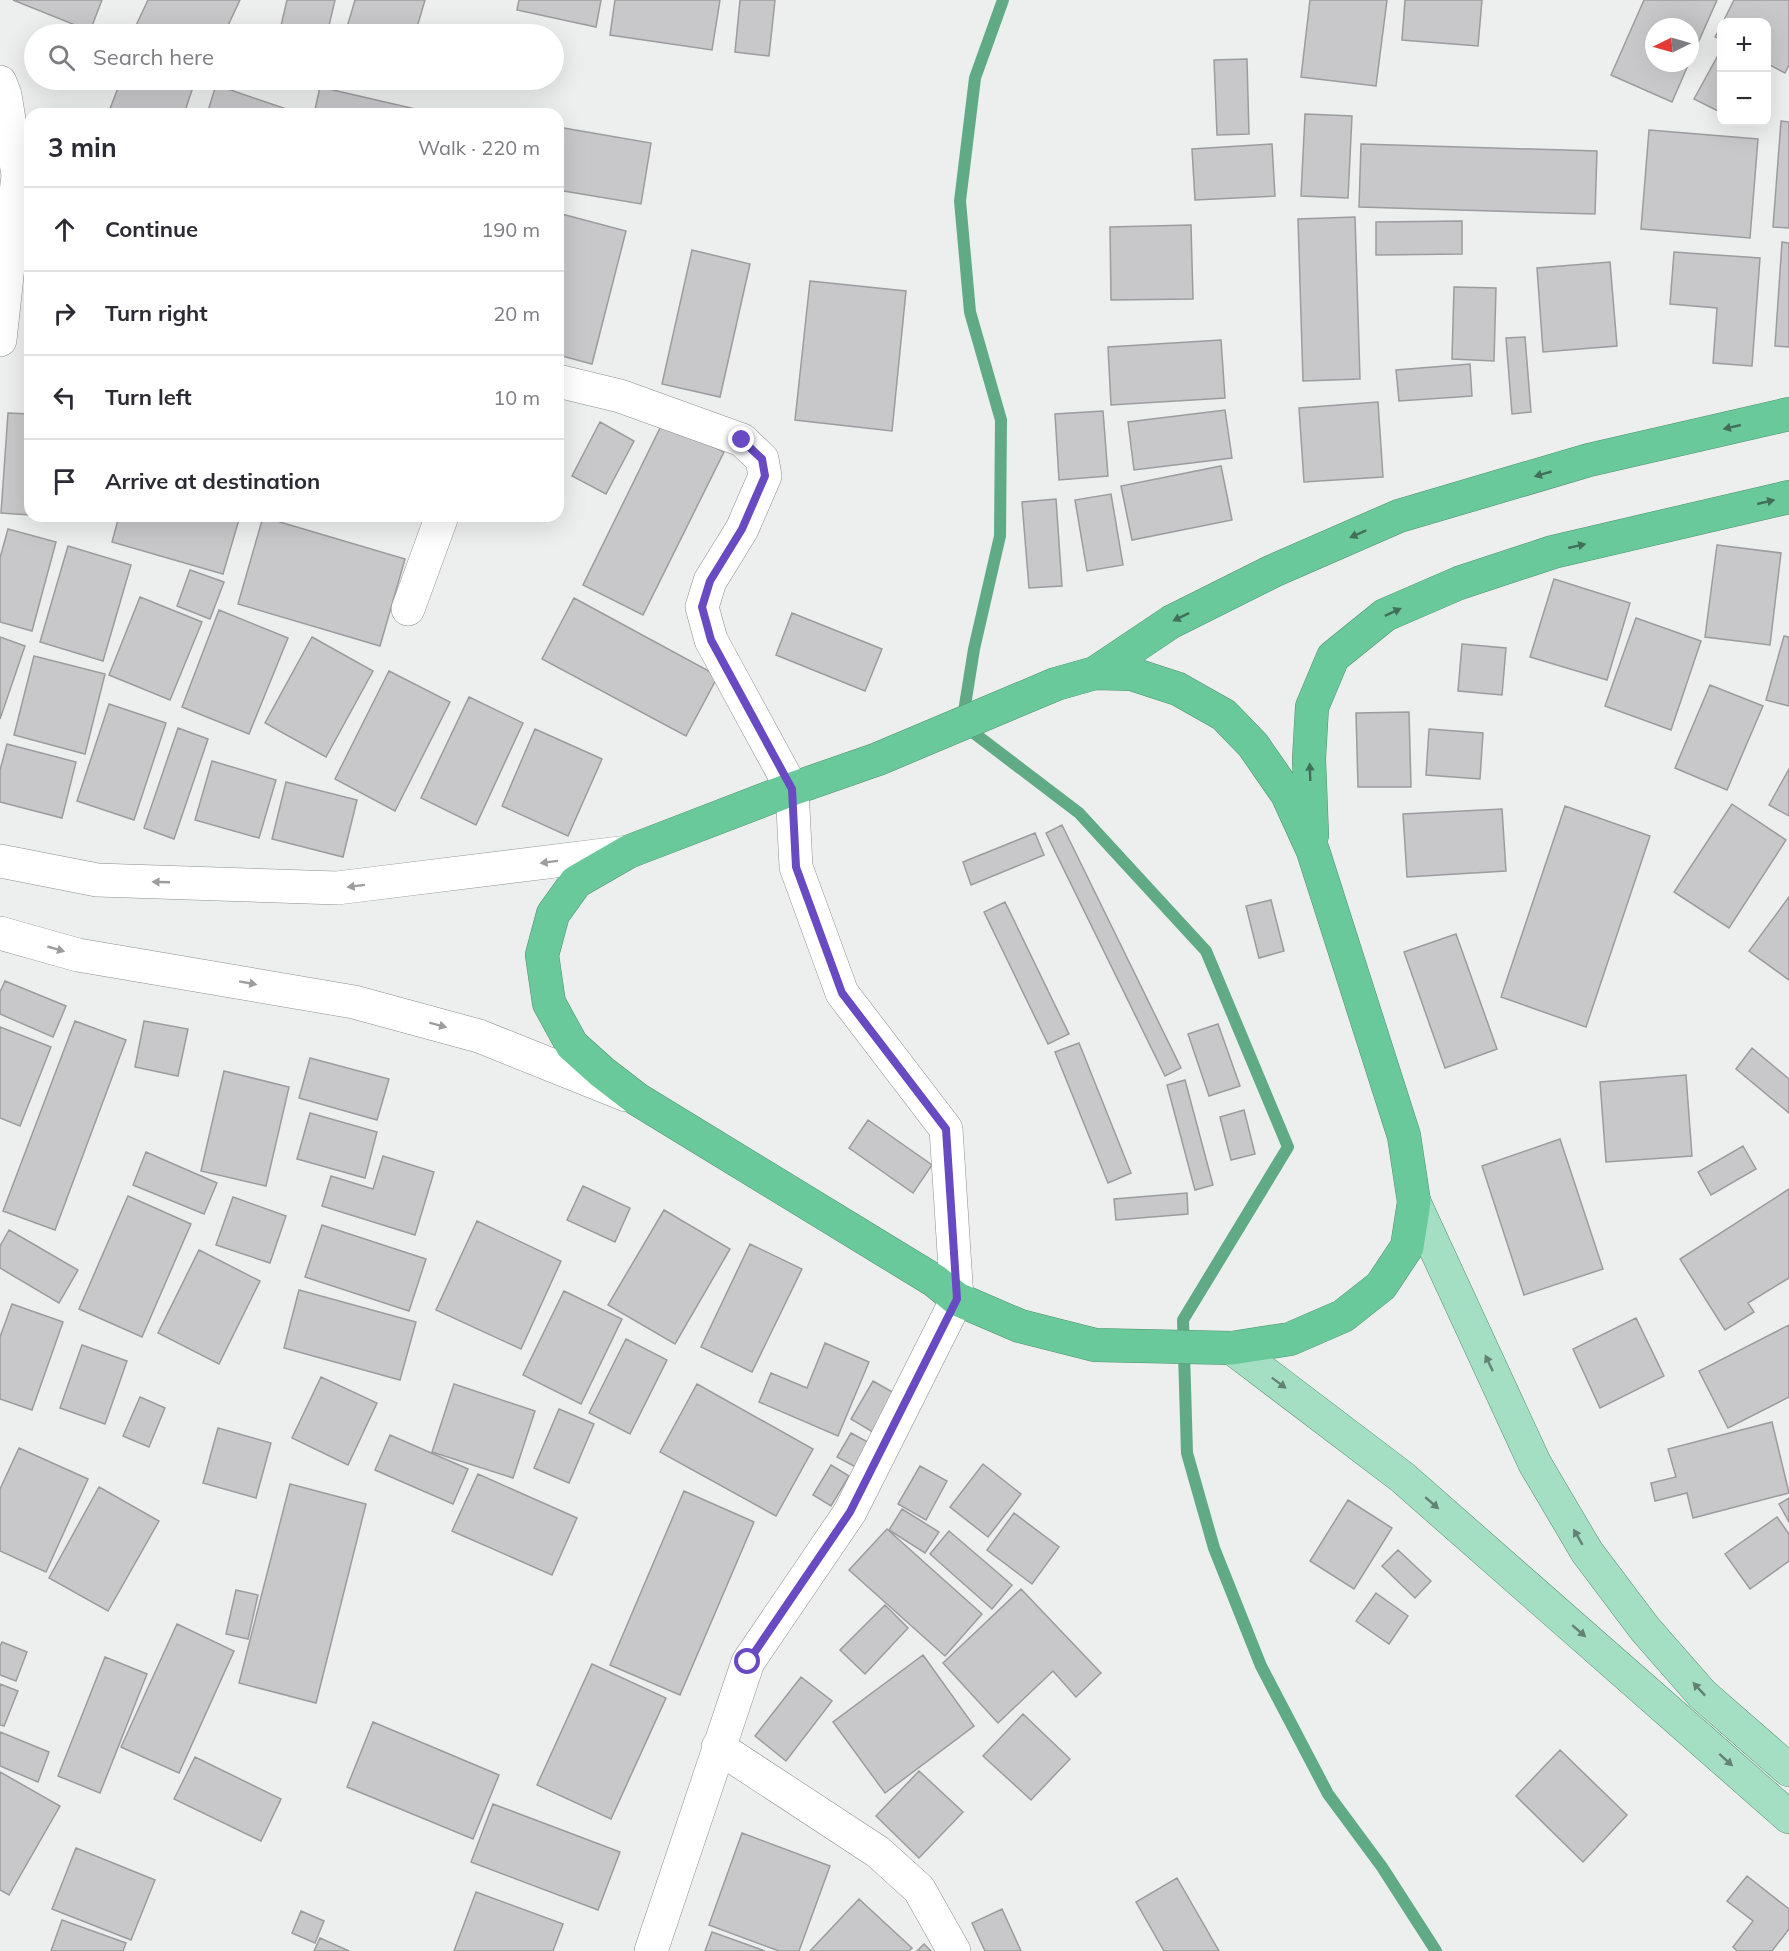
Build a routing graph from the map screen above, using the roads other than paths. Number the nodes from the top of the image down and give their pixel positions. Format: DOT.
graph roads {
  1 [pos="0,82"];
  2 [pos="0,340"];
  3 [pos="564,382"];
  4 [pos="1789,414"];
  5 [pos="1789,496"];
  6 [pos="440,522"];
  7 [pos="408,609"];
  8 [pos="1095,673"];
  9 [pos="792,789"];
  10 [pos="1313,851"];
  11 [pos="628,852"];
  12 [pos="0,861"];
  13 [pos="0,933"];
  14 [pos="637,1099"];
  15 [pos="1414,1202"];
  16 [pos="957,1299"];
  17 [pos="1232,1348"];
  18 [pos="718,1747"];
  19 [pos="1789,1770"];
  20 [pos="1789,1817"];
  21 [pos="651,1951"];
  22 [pos="954,1951"];
  1 -- 2 [label="street"];
  3 -- 9 [label="street"];
  4 -- 8 [label="highway, one-way"];
  10 -- 5 [label="highway, one-way"];
  6 -- 7 [label="street"];
  8 -- 9 [label="highway"];
  8 -- 10 [label="highway"];
  9 -- 11 [label="highway"];
  9 -- 16 [label="street"];
  10 -- 15 [label="highway"];
  11 -- 12 [label="street, one-way"];
  11 -- 14 [label="highway"];
  13 -- 14 [label="street, one-way"];
  14 -- 16 [label="highway"];
  15 -- 17 [label="highway"];
  19 -- 15 [label="main road, one-way"];
  16 -- 17 [label="highway"];
  16 -- 18 [label="street"];
  17 -- 20 [label="main road, one-way"];
  18 -- 21 [label="street"];
  18 -- 22 [label="street"];
}
